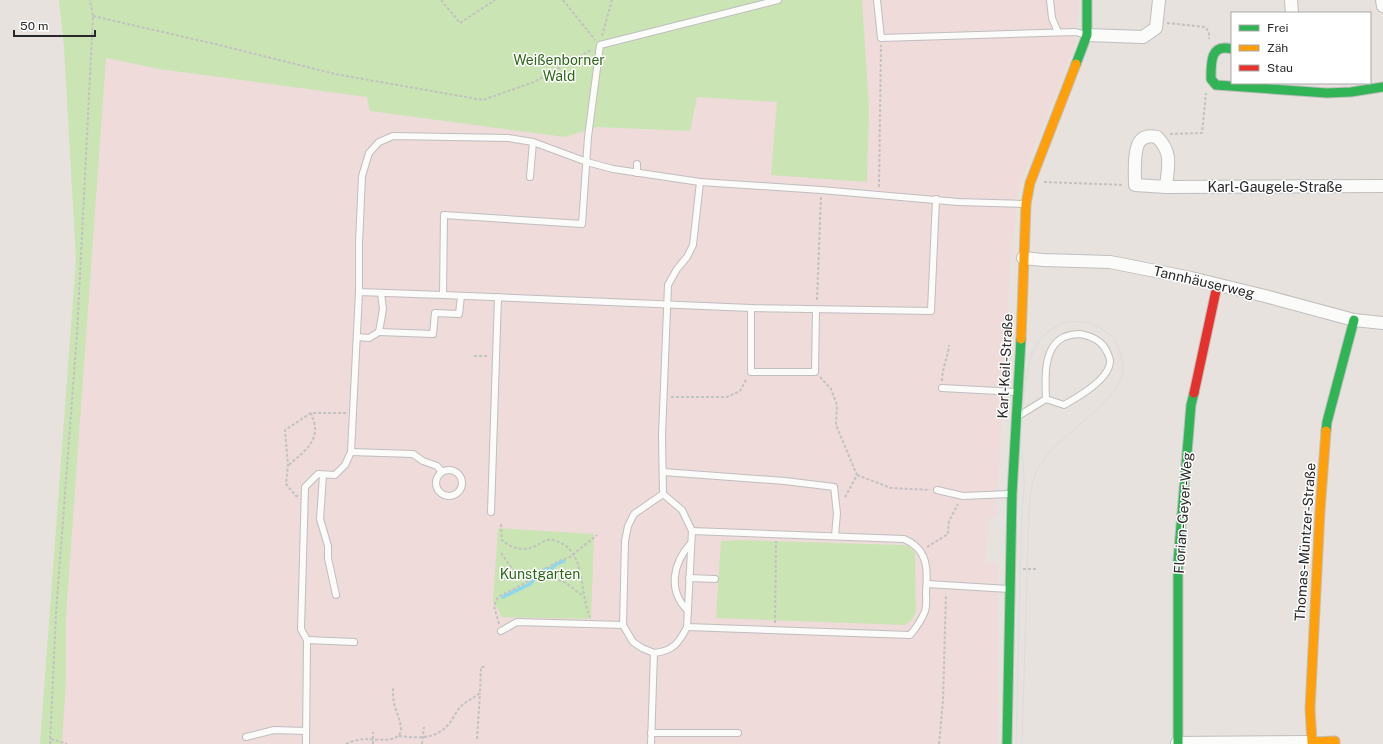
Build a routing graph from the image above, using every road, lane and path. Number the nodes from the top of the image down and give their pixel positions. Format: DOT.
graph roads {
  1 [pos="90,0"];
  2 [pos="441,0"];
  3 [pos="495,0"];
  4 [pos="563,0"];
  5 [pos="612,0"];
  6 [pos="778,0"];
  7 [pos="877,0"];
  8 [pos="1050,0"];
  9 [pos="1087,0"];
  10 [pos="1159,0"];
  11 [pos="1291,0"];
  12 [pos="1382,0"];
  13 [pos="1383,6"];
  14 [pos="1292,12"];
  15 [pos="93,16"];
  16 [pos="1157,22"];
  17 [pos="1058,32"];
  18 [pos="1087,35"];
  19 [pos="881,38"];
  20 [pos="600,45"];
  21 [pos="1231,48"];
  22 [pos="1214,52"];
  23 [pos="1211,79"];
  24 [pos="1237,84"];
  25 [pos="1302,87"];
  26 [pos="1383,87"];
  27 [pos="533,142"];
  28 [pos="1163,143"];
  29 [pos="586,162"];
  30 [pos="637,164"];
  31 [pos="637,173"];
  32 [pos="530,177"];
  33 [pos="700,182"];
  34 [pos="1030,183"];
  35 [pos="1135,185"];
  36 [pos="1383,186"];
  37 [pos="1166,187"];
  38 [pos="821,190"];
  39 [pos="879,195"];
  40 [pos="936,199"];
  41 [pos="1026,204"];
  42 [pos="1023,258"];
  43 [pos="1217,286"];
  44 [pos="359,292"];
  45 [pos="381,293"];
  46 [pos="443,295"];
  47 [pos="461,296"];
  48 [pos="498,297"];
  49 [pos="667,305"];
  50 [pos="751,308"];
  51 [pos="816,310"];
  52 [pos="1354,320"];
  53 [pos="1383,323"];
  54 [pos="379,332"];
  55 [pos="357,337"];
  56 [pos="949,345"];
  57 [pos="474,356"];
  58 [pos="496,356"];
  59 [pos="750,372"];
  60 [pos="815,372"];
  61 [pos="942,382"];
  62 [pos="942,388"];
  63 [pos="1018,392"];
  64 [pos="664,397"];
  65 [pos="1046,399"];
  66 [pos="311,413"];
  67 [pos="355,416"];
  68 [pos="1016,418"];
  69 [pos="351,452"];
  70 [pos="288,465"];
  71 [pos="442,472"];
  72 [pos="663,472"];
  73 [pos="323,475"];
  74 [pos="857,475"];
  75 [pos="937,490"];
  76 [pos="663,494"];
  77 [pos="1012,494"];
  78 [pos="963,496"];
  79 [pos="304,497"];
  80 [pos="491,512"];
  81 [pos="837,513"];
  82 [pos="501,524"];
  83 [pos="692,531"];
  84 [pos="598,535"];
  85 [pos="776,535"];
  86 [pos="835,536"];
  87 [pos="691,543"];
  88 [pos="920,551"];
  89 [pos="501,553"];
  90 [pos="574,554"];
  91 [pos="540,572"];
  92 [pos="689,578"];
  93 [pos="531,579"];
  94 [pos="715,579"];
  95 [pos="927,584"];
  96 [pos="946,585"];
  97 [pos="1009,589"];
  98 [pos="336,595"];
  99 [pos="583,596"];
  100 [pos="688,611"];
  101 [pos="594,623"];
  102 [pos="623,625"];
  103 [pos="687,626"];
  104 [pos="774,630"];
  105 [pos="502,631"];
  106 [pos="307,640"];
  107 [pos="354,642"];
  108 [pos="654,653"];
  109 [pos="485,667"];
  110 [pos="393,688"];
  111 [pos="480,693"];
  112 [pos="424,727"];
  113 [pos="306,731"];
  114 [pos="374,732"];
  115 [pos="652,732"];
  116 [pos="738,733"];
  117 [pos="399,736"];
  118 [pos="423,737"];
  119 [pos="246,738"];
  120 [pos="51,739"];
  121 [pos="373,740"];
  122 [pos="477,740"];
  123 [pos="1312,742"];
  124 [pos="50,744"];
  125 [pos="67,744"];
  126 [pos="306,744"];
  127 [pos="346,744"];
  128 [pos="373,744"];
  129 [pos="422,744"];
  130 [pos="651,744"];
  131 [pos="939,744"];
  132 [pos="1007,744"];
  133 [pos="1177,744"];
  134 [pos="1335,744"];
  1 -- 15 [label="path"];
  2 -- 3 [label="path"];
  4 -- 20 [label="path"];
  5 -- 20 [label="path"];
  6 -- 20 [label="lane"];
  7 -- 19 [label="lane"];
  8 -- 17 [label="lane"];
  9 -- 18 [label="street, Karl-Keil-Straße"];
  10 -- 16 [label="street"];
  11 -- 14 [label="street"];
  12 -- 13 [label="street"];
  15 -- 20 [label="path"];
  15 -- 120 [label="path"];
  16 -- 18 [label="street"];
  16 -- 22 [label="path"];
  17 -- 18 [label="lane"];
  17 -- 19 [label="lane"];
  18 -- 34 [label="street, Karl-Keil-Straße"];
  19 -- 39 [label="path"];
  20 -- 29 [label="lane"];
  21 -- 22 [label="street"];
  22 -- 23 [label="street"];
  23 -- 24 [label="street"];
  23 -- 28 [label="path"];
  24 -- 25 [label="street"];
  25 -- 26 [label="street"];
  27 -- 29 [label="lane"];
  27 -- 32 [label="lane"];
  27 -- 44 [label="lane"];
  28 -- 35 [label="street"];
  28 -- 37 [label="street"];
  29 -- 31 [label="lane"];
  29 -- 46 [label="lane"];
  30 -- 31 [label="lane"];
  31 -- 33 [label="lane"];
  33 -- 38 [label="lane"];
  33 -- 49 [label="lane"];
  34 -- 35 [label="path"];
  34 -- 41 [label="street, Karl-Keil-Straße"];
  35 -- 37 [label="street, Karl-Gaugele-Straße"];
  36 -- 37 [label="street, Karl-Gaugele-Straße"];
  38 -- 39 [label="lane"];
  38 -- 51 [label="path"];
  39 -- 40 [label="lane"];
  40 -- 41 [label="lane"];
  40 -- 51 [label="lane"];
  41 -- 42 [label="street, Karl-Keil-Straße"];
  42 -- 43 [label="street, Tannhäuserweg"];
  42 -- 63 [label="street, Karl-Keil-Straße"];
  43 -- 52 [label="street, Tannhäuserweg"];
  43 -- 133 [label="street, Florian-Geyer-Weg"];
  44 -- 45 [label="lane"];
  44 -- 55 [label="lane"];
  45 -- 46 [label="lane"];
  45 -- 54 [label="lane"];
  46 -- 47 [label="lane"];
  47 -- 48 [label="lane"];
  47 -- 54 [label="lane"];
  48 -- 49 [label="lane"];
  48 -- 58 [label="lane"];
  49 -- 50 [label="lane"];
  49 -- 64 [label="lane"];
  50 -- 51 [label="lane"];
  50 -- 59 [label="lane"];
  51 -- 60 [label="lane"];
  52 -- 53 [label="street, Tannhäuserweg"];
  52 -- 123 [label="street, Thomas-Müntzer-Straße"];
  54 -- 55 [label="lane"];
  55 -- 67 [label="lane"];
  56 -- 61 [label="path"];
  57 -- 58 [label="path"];
  58 -- 80 [label="lane"];
  59 -- 60 [label="lane"];
  59 -- 64 [label="path"];
  60 -- 74 [label="path"];
  62 -- 63 [label="lane"];
  63 -- 68 [label="street, Karl-Keil-Straße"];
  64 -- 72 [label="lane"];
  65 -- 65 [label="lane"];
  65 -- 68 [label="lane"];
  66 -- 67 [label="path"];
  66 -- 70 [label="path"];
  66 -- 70 [label="path"];
  67 -- 69 [label="lane"];
  68 -- 77 [label="street, Karl-Keil-Straße"];
  69 -- 71 [label="lane"];
  69 -- 73 [label="lane"];
  70 -- 79 [label="path"];
  71 -- 71 [label="lane"];
  72 -- 76 [label="lane"];
  72 -- 81 [label="lane"];
  73 -- 79 [label="lane"];
  73 -- 98 [label="lane"];
  74 -- 75 [label="path"];
  74 -- 81 [label="path"];
  75 -- 78 [label="lane"];
  76 -- 83 [label="lane"];
  76 -- 102 [label="lane"];
  77 -- 78 [label="lane"];
  77 -- 97 [label="street, Karl-Keil-Straße"];
  78 -- 88 [label="path"];
  79 -- 106 [label="lane"];
  81 -- 86 [label="lane"];
  82 -- 90 [label="path"];
  83 -- 85 [label="lane"];
  83 -- 87 [label="lane"];
  84 -- 90 [label="path"];
  85 -- 86 [label="lane"];
  85 -- 104 [label="path"];
  86 -- 88 [label="lane"];
  87 -- 92 [label="lane"];
  87 -- 100 [label="lane"];
  88 -- 95 [label="lane"];
  89 -- 93 [label="path"];
  90 -- 91 [label="path"];
  90 -- 99 [label="path"];
  91 -- 93 [label="path"];
  91 -- 99 [label="path"];
  92 -- 94 [label="lane"];
  92 -- 100 [label="lane"];
  93 -- 105 [label="path"];
  95 -- 96 [label="lane"];
  95 -- 104 [label="lane"];
  96 -- 97 [label="lane"];
  96 -- 131 [label="path"];
  97 -- 132 [label="street, Karl-Keil-Straße"];
  99 -- 101 [label="path"];
  100 -- 103 [label="lane"];
  101 -- 102 [label="lane"];
  101 -- 105 [label="lane"];
  102 -- 108 [label="lane"];
  103 -- 104 [label="lane"];
  103 -- 108 [label="lane"];
  106 -- 107 [label="lane"];
  106 -- 113 [label="lane"];
  108 -- 115 [label="lane"];
  109 -- 111 [label="path"];
  110 -- 117 [label="path"];
  111 -- 118 [label="path"];
  111 -- 122 [label="path"];
  112 -- 118 [label="path"];
  113 -- 119 [label="lane"];
  113 -- 126 [label="lane"];
  114 -- 121 [label="path"];
  115 -- 116 [label="lane"];
  115 -- 130 [label="lane"];
  117 -- 118 [label="path"];
  117 -- 121 [label="path"];
  118 -- 129 [label="path"];
  120 -- 124 [label="path"];
  120 -- 125 [label="path"];
  121 -- 127 [label="path"];
  121 -- 128 [label="path"];
  123 -- 133 [label="street, Florian-Geyer-Weg"];
  123 -- 134 [label="street"];
}
